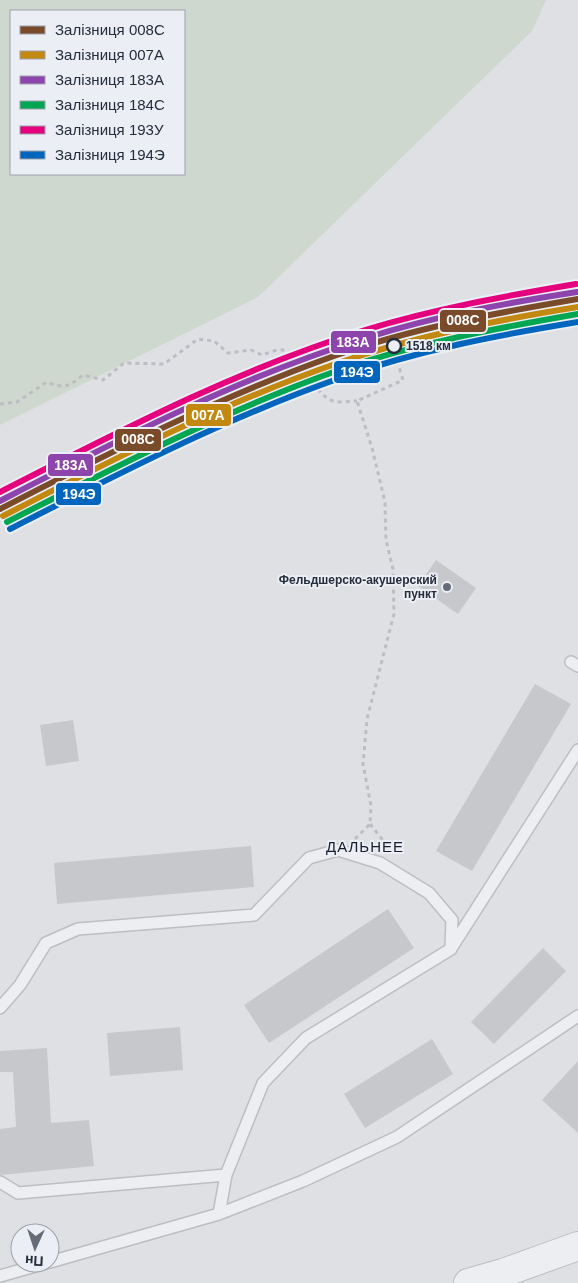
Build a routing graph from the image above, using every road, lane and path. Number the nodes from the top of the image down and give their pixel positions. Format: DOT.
graph roads {
  1 [pos="396,357"];
  2 [pos="357,401"];
  3 [pos="0,404"];
  4 [pos="578,750"];
  5 [pos="370,824"];
  6 [pos="381,839"];
  7 [pos="342,852"];
  8 [pos="451,949"];
  9 [pos="0,1008"];
  10 [pos="578,1016"];
  11 [pos="226,1176"];
  12 [pos="0,1182"];
  13 [pos="219,1214"];
  14 [pos="578,1246"];
  15 [pos="60,1259"];
  16 [pos="468,1283"];
  1 -- 2 [label="path"];
  2 -- 3 [label="path"];
  2 -- 5 [label="path"];
  4 -- 8 [label="lane"];
  5 -- 6 [label="path"];
  5 -- 7 [label="path"];
  7 -- 8 [label="lane"];
  7 -- 9 [label="lane"];
  8 -- 11 [label="lane"];
  10 -- 13 [label="lane"];
  11 -- 12 [label="lane"];
  11 -- 13 [label="lane"];
  13 -- 15 [label="lane"];
  14 -- 16 [label="street"];
}
